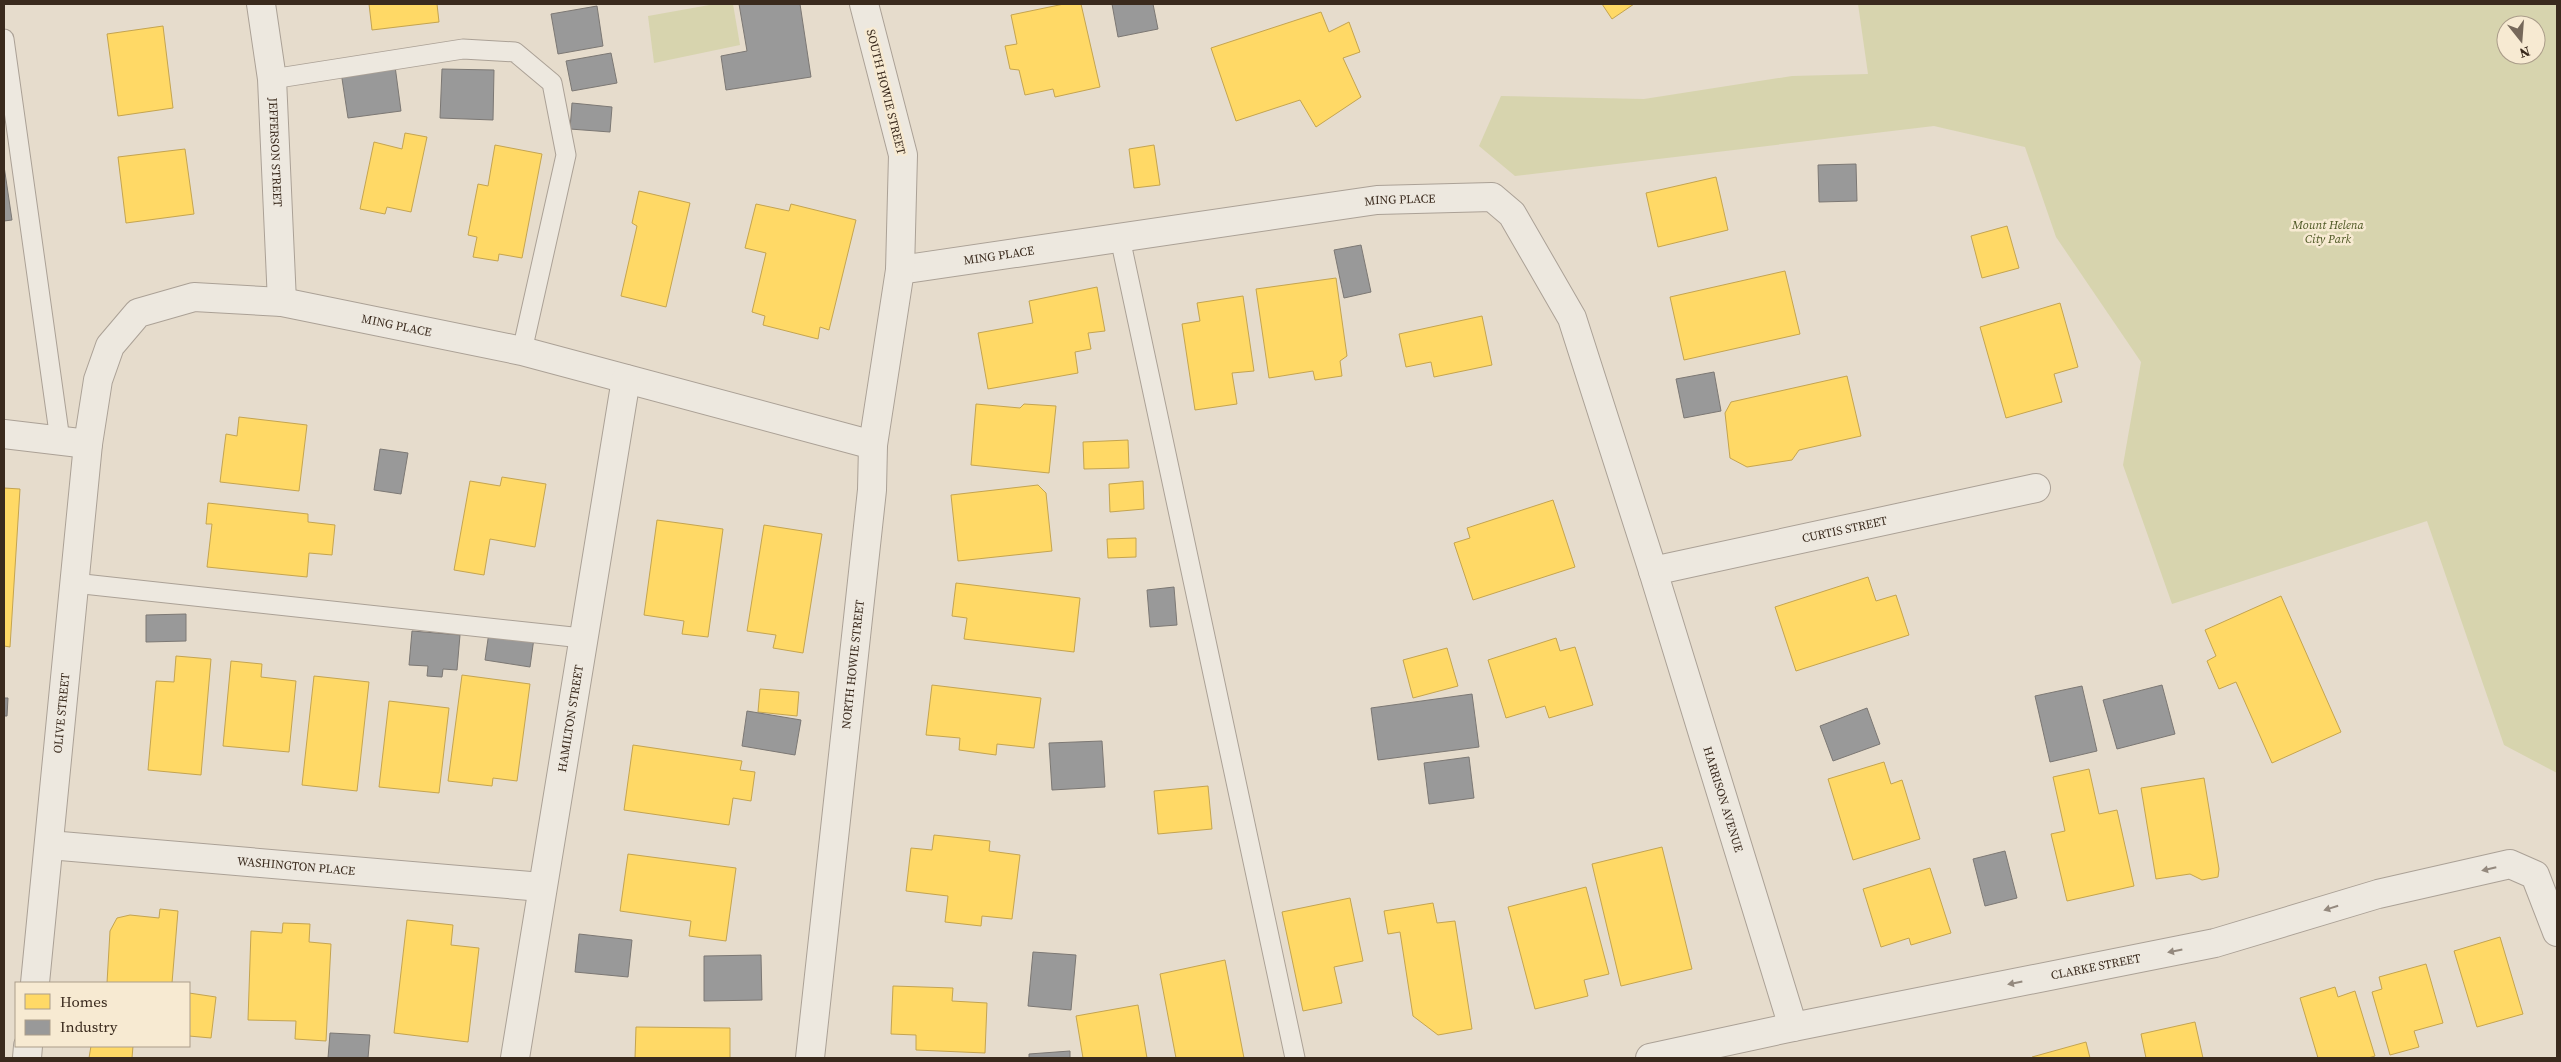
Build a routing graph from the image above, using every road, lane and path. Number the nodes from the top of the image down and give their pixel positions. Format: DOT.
graph roads {
  1 [pos="261,4"];
  2 [pos="864,4"];
  3 [pos="4,40"];
  4 [pos="272,79"];
  5 [pos="1120,238"];
  6 [pos="900,270"];
  7 [pos="282,302"];
  8 [pos="522,351"];
  9 [pos="626,379"];
  10 [pos="4,434"];
  11 [pos="60,440"];
  12 [pos="88,444"];
  13 [pos="873,445"];
  14 [pos="2036,488"];
  15 [pos="1653,571"];
  16 [pos="74,583"];
  17 [pos="582,638"];
  18 [pos="49,845"];
  19 [pos="542,887"];
  20 [pos="2555,920"];
  21 [pos="35,982"];
  22 [pos="1793,1027"];
  23 [pos="1677,1056"];
  24 [pos="515,1058"];
  25 [pos="810,1058"];
  26 [pos="1295,1058"];
  27 [pos="1650,1058"];
  1 -- 4 [label="street, JEFFERSON STREET"];
  2 -- 6 [label="street, SOUTH HOWIE STREET"];
  3 -- 11 [label="lane"];
  4 -- 7 [label="street, JEFFERSON STREET"];
  4 -- 8 [label="lane"];
  5 -- 6 [label="street, MING PLACE"];
  5 -- 15 [label="street, MING PLACE"];
  5 -- 26 [label="lane"];
  6 -- 13 [label="street, NORTH HOWIE STREET"];
  7 -- 8 [label="street, MING PLACE"];
  7 -- 12 [label="street, MING PLACE"];
  8 -- 9 [label="street, MING PLACE"];
  9 -- 13 [label="street, MING PLACE"];
  9 -- 17 [label="street, HAMILTON STREET"];
  10 -- 11 [label="street"];
  11 -- 12 [label="street"];
  12 -- 16 [label="street, OLIVE STREET"];
  13 -- 25 [label="street, NORTH HOWIE STREET"];
  14 -- 15 [label="street, CURTIS STREET"];
  15 -- 22 [label="street, HARRISON AVENUE"];
  16 -- 17 [label="lane"];
  16 -- 18 [label="street, OLIVE STREET"];
  17 -- 19 [label="street, HAMILTON STREET"];
  18 -- 19 [label="street, WASHINGTON PLACE"];
  18 -- 21 [label="street, OLIVE STREET"];
  19 -- 24 [label="street, HAMILTON STREET"];
  20 -- 22 [label="street, CLARKE STREET, one-way"];
  22 -- 23 [label="street, CLARKE STREET"];
  23 -- 27 [label="street, CLARKE STREET"];
}
